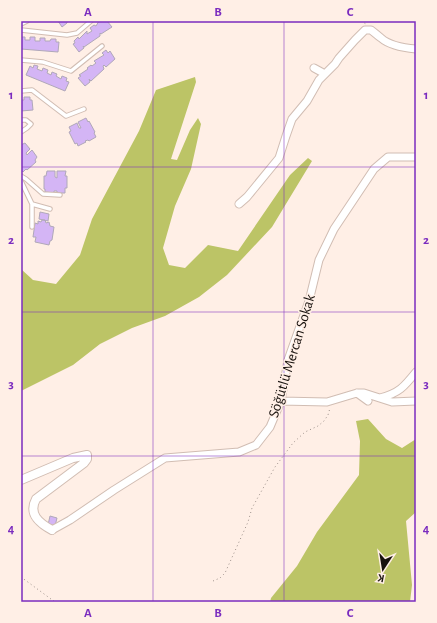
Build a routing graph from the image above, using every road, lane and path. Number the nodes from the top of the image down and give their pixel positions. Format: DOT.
graph roads {
  1 [pos="27,21"];
  2 [pos="91,21"];
  3 [pos="21,24"];
  4 [pos="21,30"];
  5 [pos="102,46"];
  6 [pos="416,49"];
  7 [pos="21,60"];
  8 [pos="314,68"];
  9 [pos="324,74"];
  10 [pos="21,91"];
  11 [pos="84,109"];
  12 [pos="21,120"];
  13 [pos="21,132"];
  14 [pos="416,157"];
  15 [pos="21,176"];
  16 [pos="21,181"];
  17 [pos="60,195"];
  18 [pos="32,204"];
  19 [pos="239,204"];
  20 [pos="50,210"];
  21 [pos="32,226"];
  22 [pos="416,372"];
  23 [pos="357,393"];
  24 [pos="380,398"];
  25 [pos="281,401"];
  26 [pos="368,401"];
  27 [pos="416,401"];
  28 [pos="327,402"];
  29 [pos="21,480"];
  30 [pos="52,530"];
  31 [pos="21,577"];
  32 [pos="212,581"];
  33 [pos="55,602"];
  1 -- 3 [label="lane"];
  2 -- 4 [label="lane"];
  5 -- 7 [label="lane"];
  6 -- 9 [label="street"];
  8 -- 9 [label="street"];
  9 -- 19 [label="street"];
  10 -- 11 [label="lane"];
  12 -- 13 [label="lane"];
  14 -- 25 [label="street, Söğütlü Mercan Sokak"];
  15 -- 17 [label="lane"];
  16 -- 18 [label="lane"];
  18 -- 20 [label="lane"];
  18 -- 21 [label="lane"];
  22 -- 24 [label="street"];
  23 -- 24 [label="street"];
  23 -- 26 [label="street"];
  23 -- 28 [label="street"];
  24 -- 27 [label="street"];
  25 -- 28 [label="street"];
  25 -- 30 [label="street, Söğütlü Mercan Sokak"];
  28 -- 32 [label="path"];
  29 -- 30 [label="street"];
  31 -- 33 [label="path"];
}
